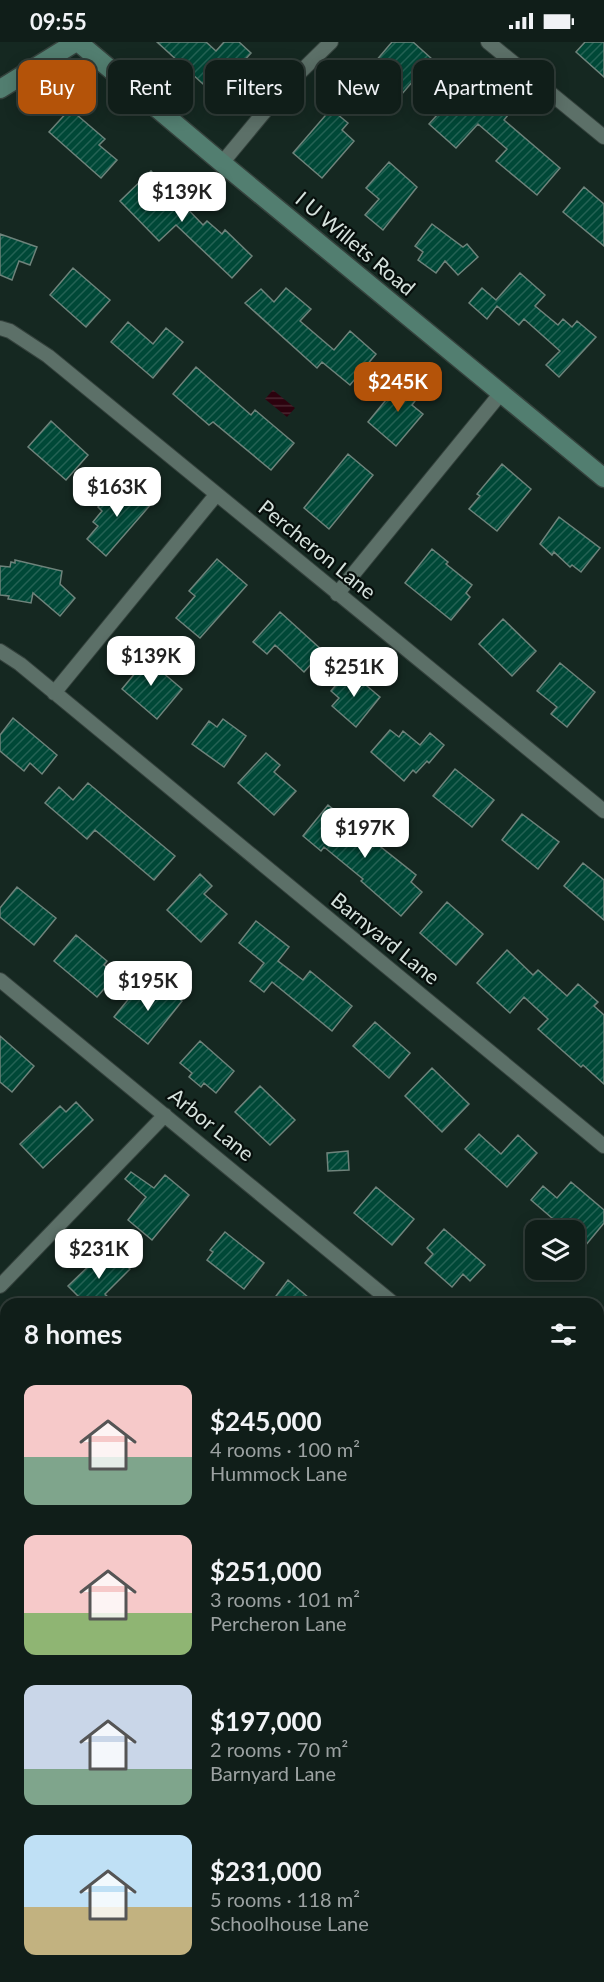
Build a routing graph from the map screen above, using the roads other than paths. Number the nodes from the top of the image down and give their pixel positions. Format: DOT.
graph roads {
  1 [pos="77,42"];
  2 [pos="331,42"];
  3 [pos="488,42"];
  4 [pos="0,89"];
  5 [pos="604,137"];
  6 [pos="222,163"];
  7 [pos="0,328"];
  8 [pos="501,393"];
  9 [pos="604,478"];
  10 [pos="216,495"];
  11 [pos="337,594"];
  12 [pos="0,651"];
  13 [pos="54,693"];
  14 [pos="604,812"];
  15 [pos="0,980"];
  16 [pos="165,1115"];
  17 [pos="604,1146"];
  18 [pos="0,1286"];
  19 [pos="387,1298"];
  1 -- 4 [label="main road"];
  1 -- 6 [label="main road, I U Willets Road"];
  2 -- 6 [label="street"];
  3 -- 5 [label="street"];
  6 -- 8 [label="main road, I U Willets Road"];
  7 -- 10 [label="street, Percheron Lane"];
  8 -- 9 [label="main road, I U Willets Road"];
  8 -- 11 [label="street"];
  10 -- 11 [label="street, Percheron Lane"];
  10 -- 13 [label="street"];
  11 -- 14 [label="street, Percheron Lane"];
  12 -- 13 [label="street, Barnyard Lane"];
  13 -- 17 [label="street, Barnyard Lane"];
  15 -- 16 [label="street, Arbor Lane"];
  16 -- 18 [label="street"];
  16 -- 19 [label="street, Arbor Lane"];
}
